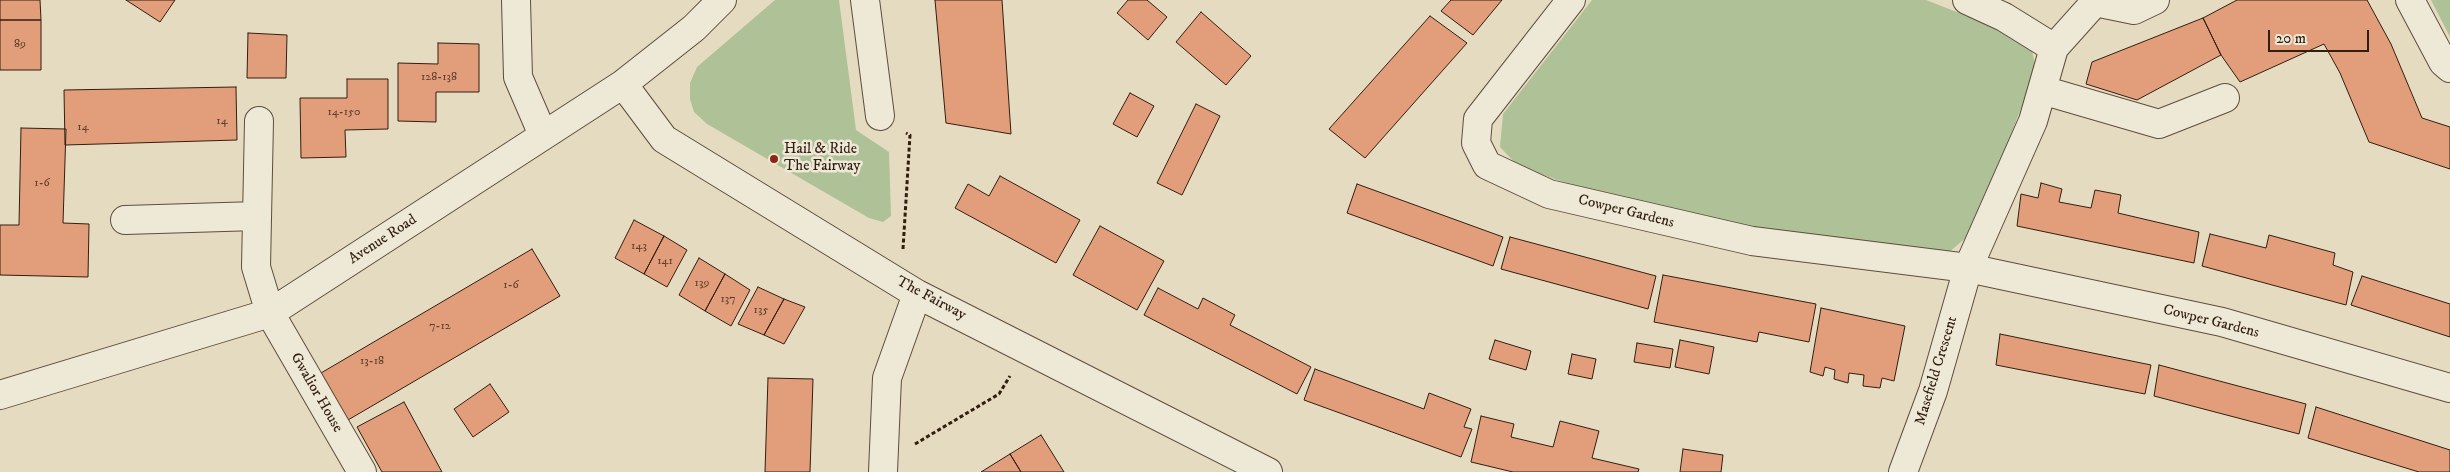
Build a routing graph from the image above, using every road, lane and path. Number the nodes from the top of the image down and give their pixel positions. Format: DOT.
graph roads {
  1 [pos="516,0"];
  2 [pos="722,0"];
  3 [pos="865,0"];
  4 [pos="1571,0"];
  5 [pos="1967,0"];
  6 [pos="2155,0"];
  7 [pos="2410,0"];
  8 [pos="2096,1"];
  9 [pos="2054,48"];
  10 [pos="2450,68"];
  11 [pos="623,84"];
  12 [pos="2042,90"];
  13 [pos="2225,98"];
  14 [pos="880,116"];
  15 [pos="259,121"];
  16 [pos="542,135"];
  17 [pos="257,216"];
  18 [pos="125,220"];
  19 [pos="1968,268"];
  20 [pos="909,289"];
  21 [pos="270,313"];
  22 [pos="1028,348"];
  23 [pos="2450,388"];
  24 [pos="0,395"];
  25 [pos="884,461"];
  26 [pos="362,472"];
  27 [pos="1268,472"];
  28 [pos="1903,472"];
  1 -- 16 [label="street"];
  2 -- 11 [label="street, Avenue Road"];
  3 -- 14 [label="street"];
  4 -- 19 [label="street, Cowper Gardens"];
  5 -- 9 [label="street"];
  6 -- 8 [label="street"];
  7 -- 10 [label="street"];
  8 -- 9 [label="street"];
  9 -- 12 [label="street"];
  11 -- 16 [label="street, Avenue Road"];
  11 -- 20 [label="street, The Fairway"];
  12 -- 13 [label="street"];
  12 -- 19 [label="street"];
  14 -- 20 [label="path"];
  15 -- 17 [label="street, Gwalior House"];
  16 -- 21 [label="street, Avenue Road"];
  17 -- 18 [label="street"];
  17 -- 21 [label="street, Gwalior House"];
  19 -- 23 [label="street, Cowper Gardens"];
  19 -- 28 [label="street, Masefield Crescent"];
  20 -- 22 [label="street, The Fairway"];
  20 -- 25 [label="street"];
  21 -- 24 [label="street, Avenue Road"];
  21 -- 26 [label="street, Gwalior House"];
  22 -- 25 [label="path"];
  22 -- 27 [label="street, The Fairway"];
}
